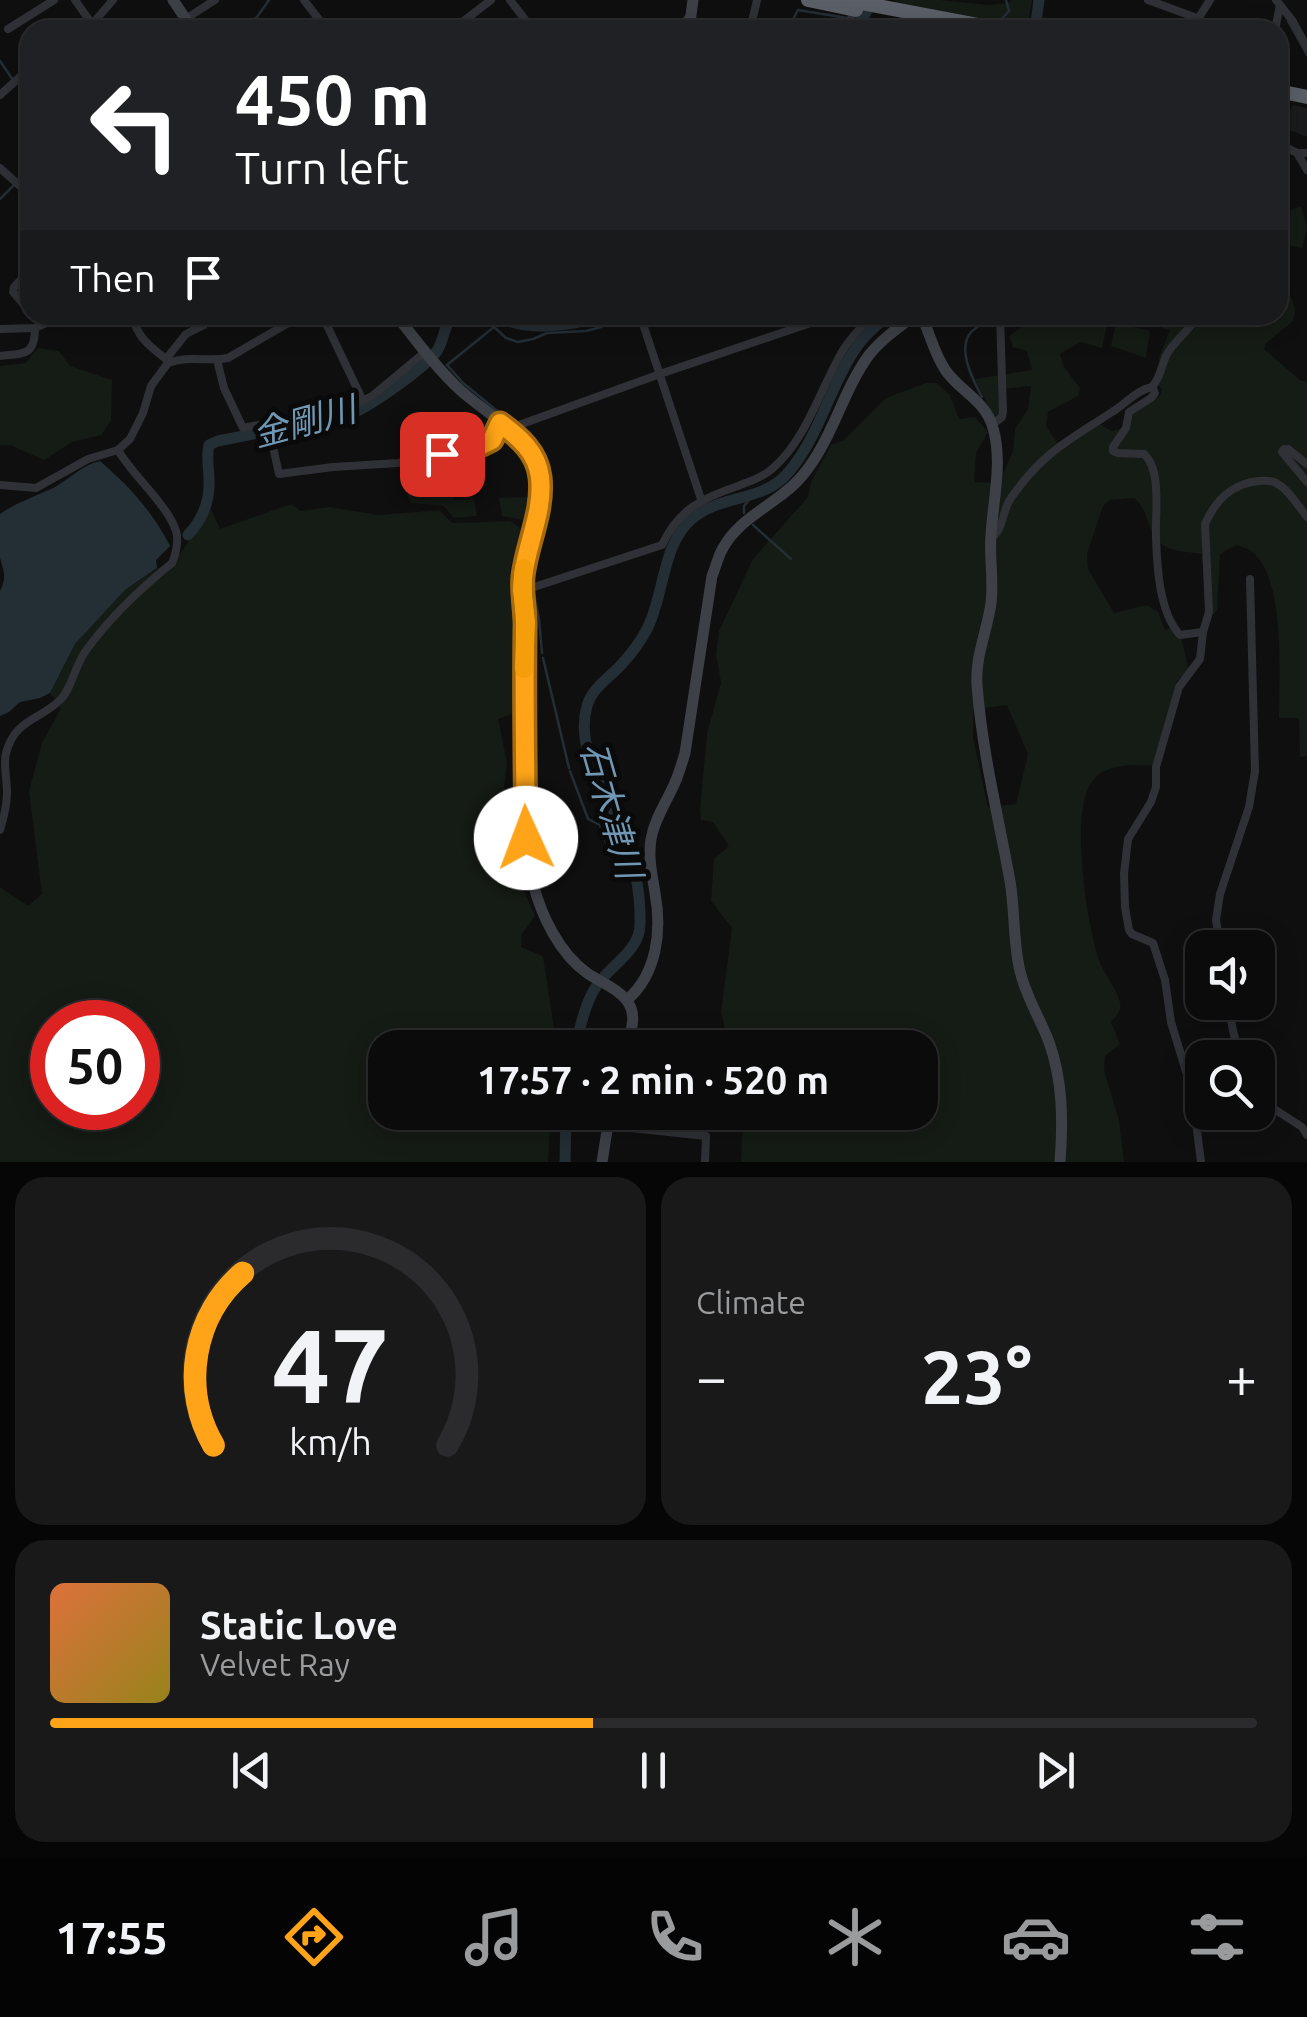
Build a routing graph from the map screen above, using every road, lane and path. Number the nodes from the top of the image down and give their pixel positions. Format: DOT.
graph roads {
  1 [pos="54,0"];
  2 [pos="113,0"];
  3 [pos="214,0"];
  4 [pos="304,0"];
  5 [pos="491,0"];
  6 [pos="510,0"];
  7 [pos="693,0"];
  8 [pos="808,0"];
  9 [pos="1148,0"];
  10 [pos="1210,0"];
  11 [pos="1281,5"];
  12 [pos="862,11"];
  13 [pos="691,14"];
  14 [pos="1196,18"];
  15 [pos="23,20"];
  16 [pos="96,20"];
  17 [pos="194,20"];
  18 [pos="320,20"];
  19 [pos="465,20"];
  20 [pos="525,20"];
  21 [pos="686,20"];
  22 [pos="690,20"];
  23 [pos="908,20"];
  24 [pos="929,20"];
  25 [pos="20,22"];
  26 [pos="8,30"];
  27 [pos="1307,47"];
  28 [pos="20,76"];
  29 [pos="0,95"];
  30 [pos="1302,153"];
  31 [pos="0,168"];
  32 [pos="1307,170"];
  33 [pos="20,186"];
  34 [pos="42,325"];
  35 [pos="134,325"];
  36 [pos="205,325"];
  37 [pos="285,325"];
  38 [pos="327,325"];
  39 [pos="404,325"];
  40 [pos="643,325"];
  41 [pos="805,325"];
  42 [pos="864,325"];
  43 [pos="904,325"];
  44 [pos="923,325"];
  45 [pos="1000,325"];
  46 [pos="1191,325"];
  47 [pos="38,327"];
  48 [pos="0,329"];
  49 [pos="425,352"];
  50 [pos="0,356"];
  51 [pos="216,360"];
  52 [pos="167,361"];
  53 [pos="660,374"];
  54 [pos="1152,387"];
  55 [pos="364,401"];
  56 [pos="268,424"];
  57 [pos="992,424"];
  58 [pos="504,426"];
  59 [pos="118,450"];
  60 [pos="1307,464"];
  61 [pos="1307,482"];
  62 [pos="0,485"];
  63 [pos="702,500"];
  64 [pos="1307,517"];
  65 [pos="990,539"];
  66 [pos="1250,579"];
  67 [pos="522,590"];
  68 [pos="1203,632"];
  69 [pos="0,830"];
  70 [pos="1218,930"];
  71 [pos="626,1000"];
  72 [pos="631,1030"];
  73 [pos="1275,1110"];
  74 [pos="606,1130"];
  75 [pos="673,1130"];
  76 [pos="1307,1135"];
  77 [pos="602,1162"];
  78 [pos="705,1162"];
  79 [pos="1060,1162"];
  80 [pos="1201,1162"];
  1 -- 15 [label="street"];
  2 -- 16 [label="street"];
  3 -- 17 [label="street"];
  4 -- 18 [label="street"];
  5 -- 19 [label="street"];
  6 -- 20 [label="street"];
  7 -- 13 [label="street"];
  8 -- 12 [label="highway"];
  9 -- 14 [label="street"];
  10 -- 14 [label="street"];
  11 -- 27 [label="street"];
  12 -- 23 [label="highway"];
  12 -- 24 [label="highway"];
  13 -- 21 [label="street"];
  13 -- 22 [label="street"];
  25 -- 26 [label="street"];
  28 -- 29 [label="street"];
  30 -- 32 [label="street"];
  31 -- 33 [label="street"];
  34 -- 47 [label="street"];
  35 -- 52 [label="street"];
  36 -- 52 [label="street"];
  37 -- 51 [label="street"];
  38 -- 55 [label="street"];
  39 -- 49 [label="street"];
  40 -- 53 [label="street"];
  41 -- 53 [label="street"];
  42 -- 63 [label="street"];
  43 -- 71 [label="street"];
  44 -- 57 [label="street"];
  45 -- 57 [label="street"];
  46 -- 54 [label="street"];
  47 -- 48 [label="street"];
  47 -- 50 [label="street"];
  49 -- 55 [label="street"];
  49 -- 58 [label="street"];
  51 -- 52 [label="street"];
  51 -- 56 [label="street"];
  52 -- 59 [label="street"];
  53 -- 58 [label="street"];
  53 -- 63 [label="street"];
  54 -- 65 [label="street"];
  54 -- 68 [label="street"];
  55 -- 56 [label="street"];
  56 -- 58 [label="street"];
  57 -- 65 [label="street"];
  58 -- 67 [label="street"];
  59 -- 62 [label="street"];
  59 -- 69 [label="street"];
  60 -- 61 [label="street"];
  63 -- 67 [label="street"];
  64 -- 68 [label="street"];
  65 -- 79 [label="street"];
  66 -- 70 [label="street"];
  67 -- 71 [label="street"];
  68 -- 80 [label="street"];
  71 -- 72 [label="street"];
  73 -- 76 [label="street"];
  74 -- 77 [label="street"];
  75 -- 78 [label="street"];
}
